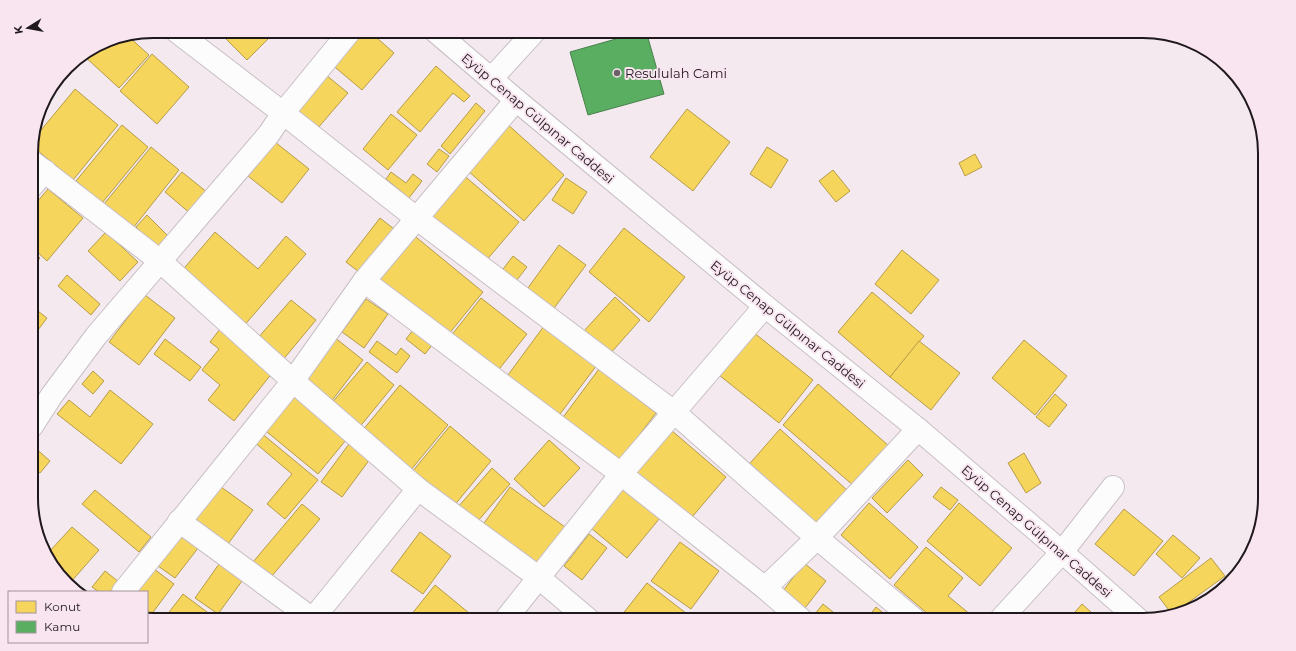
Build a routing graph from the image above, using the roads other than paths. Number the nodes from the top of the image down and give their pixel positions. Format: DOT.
graph roads {
  1 [pos="185,38"];
  2 [pos="344,38"];
  3 [pos="443,38"];
  4 [pos="529,38"];
  5 [pos="491,79"];
  6 [pos="516,100"];
  7 [pos="283,113"];
  8 [pos="38,174"];
  9 [pos="416,218"];
  10 [pos="160,261"];
  11 [pos="364,281"];
  12 [pos="765,306"];
  13 [pos="293,381"];
  14 [pos="674,412"];
  15 [pos="38,417"];
  16 [pos="918,429"];
  17 [pos="620,474"];
  18 [pos="1113,487"];
  19 [pos="418,489"];
  20 [pos="179,521"];
  21 [pos="817,538"];
  22 [pos="1062,552"];
  23 [pos="538,577"];
  24 [pos="765,588"];
  25 [pos="124,591"];
  26 [pos="304,613"];
  27 [pos="319,613"];
  28 [pos="510,613"];
  29 [pos="581,613"];
  30 [pos="794,613"];
  31 [pos="907,613"];
  32 [pos="1006,613"];
  33 [pos="1131,613"];
  1 -- 7 [label="street"];
  2 -- 7 [label="street"];
  3 -- 5 [label="street, Eyüp Cenap Gülpınar Caddesi"];
  4 -- 5 [label="street"];
  5 -- 6 [label="street, Eyüp Cenap Gülpınar Caddesi"];
  6 -- 9 [label="street"];
  6 -- 12 [label="street, Eyüp Cenap Gülpınar Caddesi"];
  7 -- 9 [label="street"];
  7 -- 10 [label="street"];
  8 -- 10 [label="street"];
  9 -- 11 [label="street"];
  9 -- 14 [label="street"];
  10 -- 13 [label="street"];
  10 -- 15 [label="street"];
  11 -- 13 [label="street"];
  11 -- 17 [label="street"];
  12 -- 14 [label="street"];
  12 -- 16 [label="street, Eyüp Cenap Gülpınar Caddesi"];
  13 -- 19 [label="street"];
  13 -- 20 [label="street"];
  14 -- 17 [label="street"];
  14 -- 21 [label="street"];
  16 -- 21 [label="street"];
  16 -- 22 [label="street, Eyüp Cenap Gülpınar Caddesi"];
  17 -- 23 [label="street"];
  17 -- 24 [label="street"];
  18 -- 22 [label="street"];
  19 -- 23 [label="street"];
  19 -- 27 [label="street"];
  20 -- 25 [label="street"];
  20 -- 26 [label="street"];
  21 -- 24 [label="street"];
  21 -- 31 [label="street"];
  22 -- 32 [label="street"];
  22 -- 33 [label="street, Eyüp Cenap Gülpınar Caddesi"];
  23 -- 28 [label="street"];
  23 -- 29 [label="street"];
  24 -- 30 [label="street"];
}
